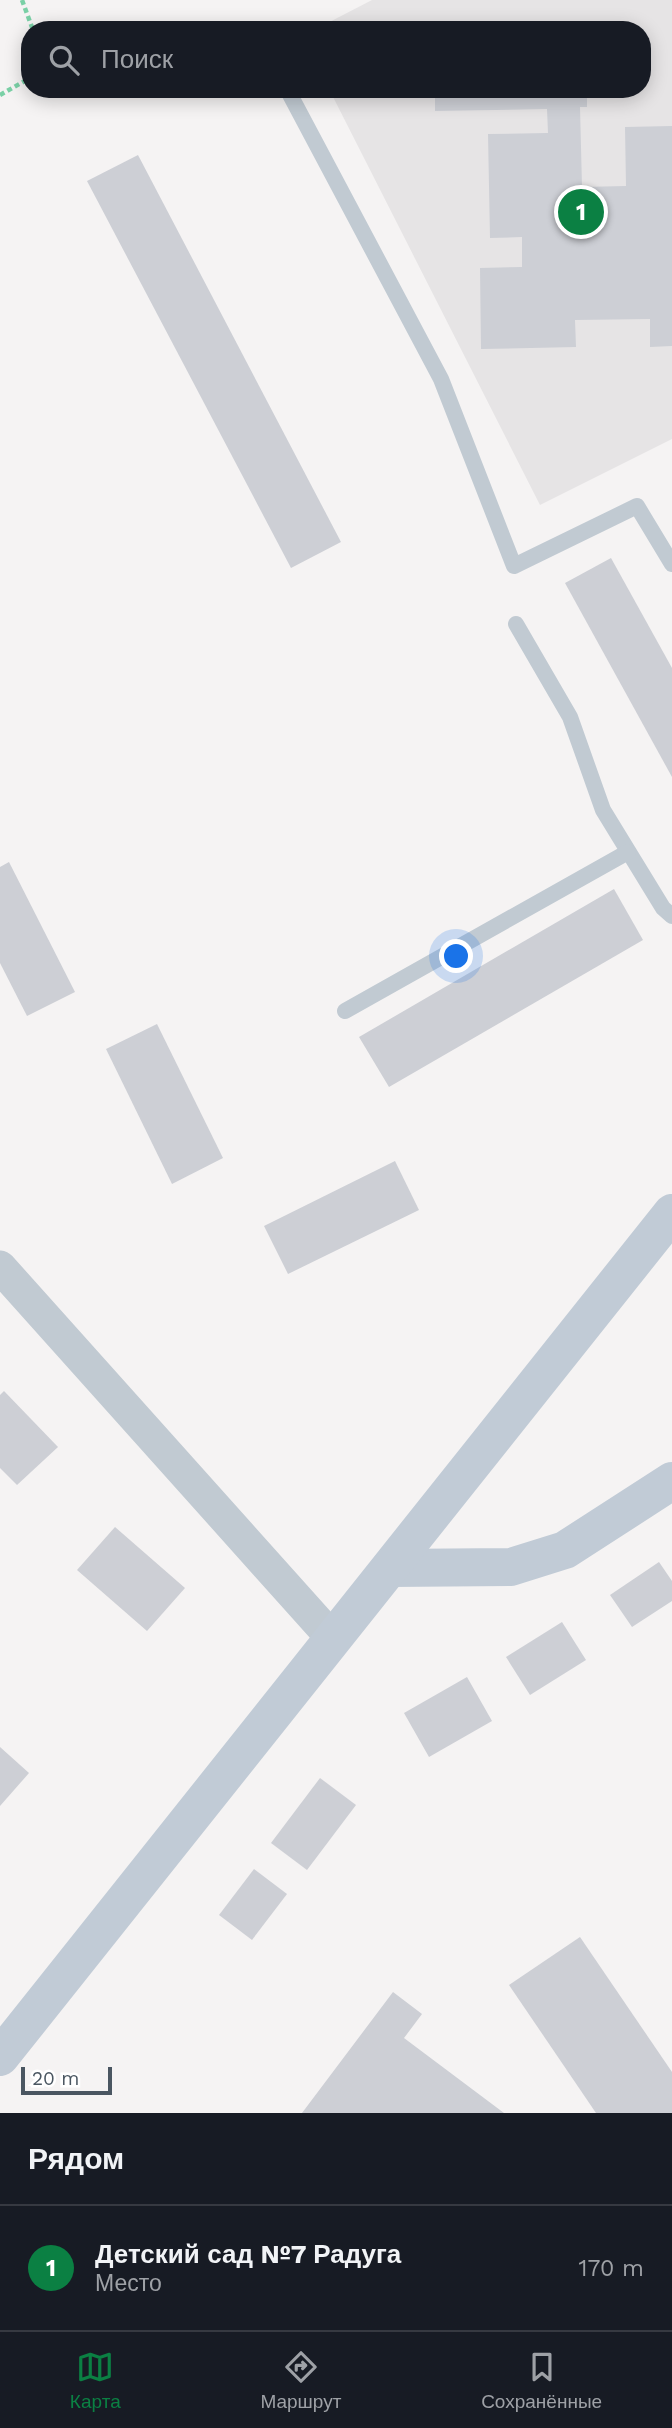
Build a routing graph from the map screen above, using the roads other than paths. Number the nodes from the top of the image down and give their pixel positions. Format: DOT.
graph roads {
  1 [pos="292,98"];
  2 [pos="672,564"];
  3 [pos="516,624"];
  4 [pos="628,852"];
  5 [pos="672,916"];
  6 [pos="345,1011"];
  7 [pos="672,1213"];
  8 [pos="0,1267"];
  9 [pos="672,1481"];
  10 [pos="390,1568"];
  11 [pos="334,1640"];
  12 [pos="0,2057"];
  1 -- 2 [label="lane"];
  3 -- 4 [label="lane"];
  4 -- 5 [label="lane"];
  4 -- 6 [label="lane"];
  7 -- 10 [label="main road"];
  8 -- 11 [label="street"];
  9 -- 10 [label="main road"];
  10 -- 11 [label="main road"];
  11 -- 12 [label="main road"];
}
